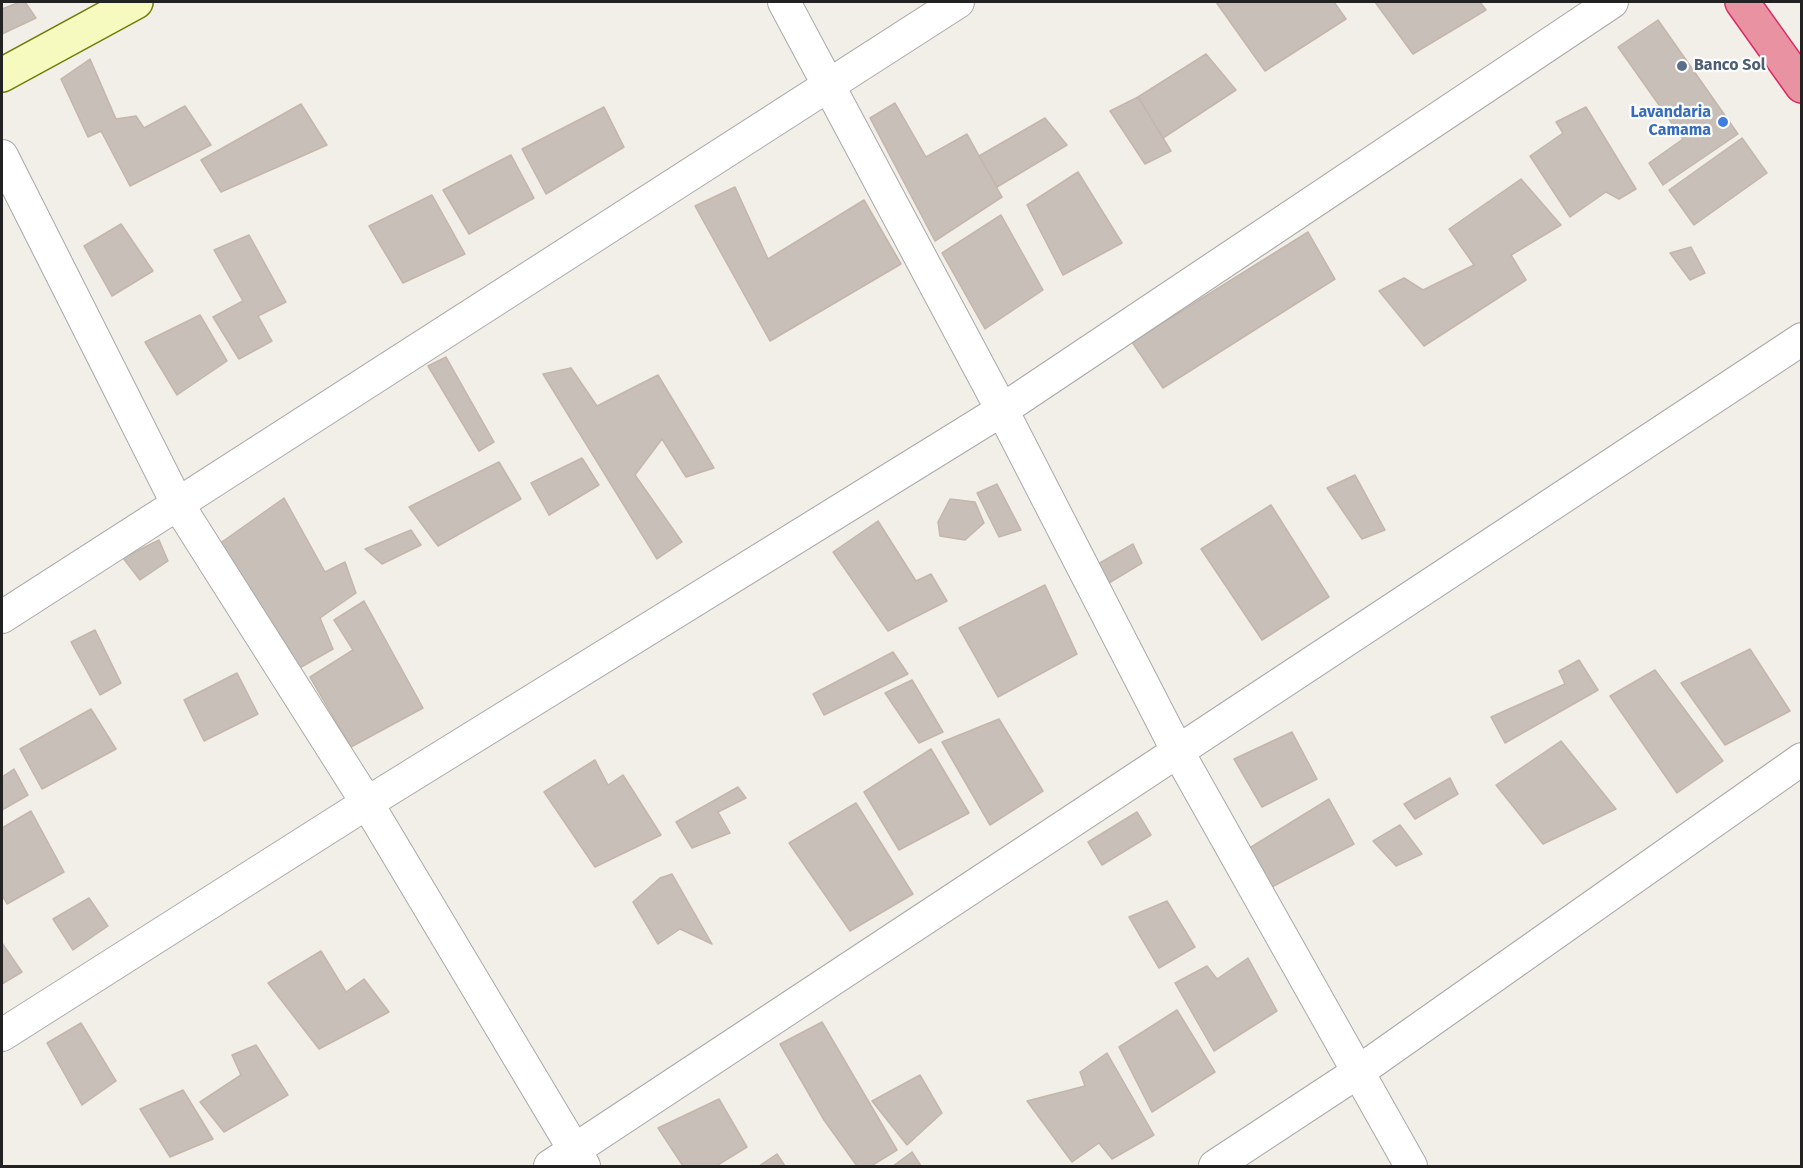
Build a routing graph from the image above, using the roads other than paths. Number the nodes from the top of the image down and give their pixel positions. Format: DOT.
graph roads {
  1 [pos="136,2"];
  2 [pos="784,2"];
  3 [pos="958,2"];
  4 [pos="1612,2"];
  5 [pos="1742,2"];
  6 [pos="2,75"];
  7 [pos="828,85"];
  8 [pos="1802,86"];
  9 [pos="2,156"];
  10 [pos="1802,339"];
  11 [pos="1002,410"];
  12 [pos="177,503"];
  13 [pos="2,616"];
  14 [pos="1178,752"];
  15 [pos="1802,759"];
  16 [pos="366,803"];
  17 [pos="2,1035"];
  18 [pos="1358,1072"];
  19 [pos="569,1161"];
  20 [pos="1215,1167"];
  21 [pos="1411,1167"];
  1 -- 6 [label="street"];
  2 -- 7 [label="street"];
  3 -- 7 [label="street"];
  4 -- 11 [label="street"];
  5 -- 8 [label="highway"];
  7 -- 11 [label="street"];
  7 -- 12 [label="street"];
  9 -- 12 [label="street"];
  10 -- 14 [label="street"];
  11 -- 14 [label="street"];
  11 -- 16 [label="street"];
  12 -- 13 [label="street"];
  12 -- 16 [label="street"];
  14 -- 18 [label="street"];
  14 -- 19 [label="street"];
  15 -- 18 [label="street"];
  16 -- 17 [label="street"];
  16 -- 19 [label="street"];
  18 -- 20 [label="street"];
  18 -- 21 [label="street"];
}
